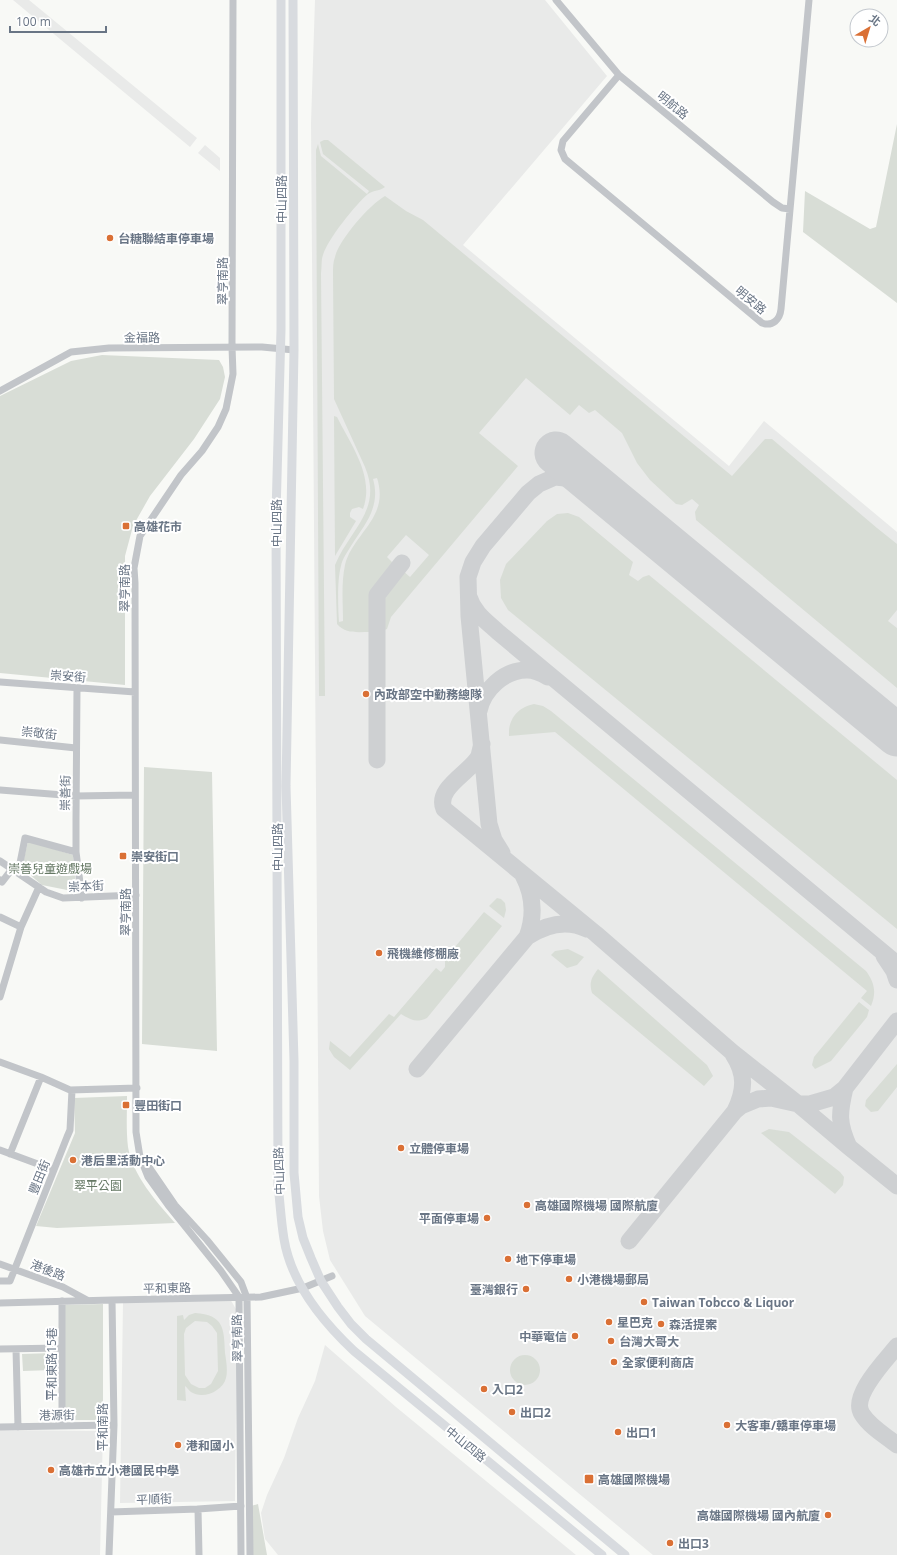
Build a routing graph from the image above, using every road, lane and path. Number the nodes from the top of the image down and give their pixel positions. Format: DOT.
graph roads {
  1 [pos="233,0"];
  2 [pos="281,0"];
  3 [pos="293,0"];
  4 [pos="297,0"];
  5 [pos="556,0"];
  6 [pos="809,0"];
  7 [pos="294,49"];
  8 [pos="619,75"];
  9 [pos="790,209"];
  10 [pos="232,347"];
  11 [pos="280,349"];
  12 [pos="294,350"];
  13 [pos="0,391"];
  14 [pos="0,682"];
  15 [pos="77,688"];
  16 [pos="135,692"];
  17 [pos="0,740"];
  18 [pos="76,748"];
  19 [pos="0,790"];
  20 [pos="135,795"];
  21 [pos="76,796"];
  22 [pos="76,852"];
  23 [pos="0,861"];
  24 [pos="15,871"];
  25 [pos="0,880"];
  26 [pos="40,887"];
  27 [pos="136,895"];
  28 [pos="82,898"];
  29 [pos="0,917"];
  30 [pos="21,927"];
  31 [pos="0,997"];
  32 [pos="0,1062"];
  33 [pos="41,1077"];
  34 [pos="137,1088"];
  35 [pos="72,1090"];
  36 [pos="0,1151"];
  37 [pos="10,1154"];
  38 [pos="140,1157"];
  39 [pos="54,1170"];
  40 [pos="0,1264"];
  41 [pos="14,1269"];
  42 [pos="332,1276"];
  43 [pos="0,1281"];
  44 [pos="321,1281"];
  45 [pos="303,1288"];
  46 [pos="239,1297"];
  47 [pos="247,1298"];
  48 [pos="88,1300"];
  49 [pos="112,1300"];
  50 [pos="62,1301"];
  51 [pos="0,1303"];
  52 [pos="62,1348"];
  53 [pos="0,1349"];
  54 [pos="16,1349"];
  55 [pos="114,1425"];
  56 [pos="62,1426"];
  57 [pos="0,1427"];
  58 [pos="18,1427"];
  59 [pos="241,1506"];
  60 [pos="198,1508"];
  61 [pos="111,1512"];
  62 [pos="109,1555"];
  63 [pos="199,1555"];
  64 [pos="241,1555"];
  65 [pos="250,1555"];
  66 [pos="602,1555"];
  67 [pos="625,1555"];
  1 -- 10 [label="street, 翠亨南路"];
  2 -- 11 [label="main road, 中山四路"];
  3 -- 7 [label="main road, 中山四路"];
  4 -- 7 [label="main road, 中山四路"];
  5 -- 8 [label="street, 明航路"];
  6 -- 9 [label="street, 明安路"];
  7 -- 12 [label="main road, 中山四路"];
  8 -- 9 [label="street, 明航路"];
  8 -- 9 [label="street, 明安路"];
  10 -- 11 [label="street, 金福路"];
  10 -- 13 [label="street, 金福路"];
  10 -- 16 [label="street, 翠亨南路"];
  11 -- 12 [label="street, 金福路"];
  11 -- 45 [label="main road, 中山四路"];
  12 -- 44 [label="main road, 中山四路"];
  14 -- 15 [label="street, 崇安街"];
  15 -- 16 [label="street, 崇安街"];
  15 -- 18 [label="street, 崇善街"];
  16 -- 20 [label="street, 翠亨南路"];
  17 -- 18 [label="street, 崇敬街"];
  18 -- 21 [label="street, 崇善街"];
  19 -- 21 [label="street"];
  20 -- 21 [label="street"];
  20 -- 27 [label="street, 翠亨南路"];
  21 -- 22 [label="street, 崇善街"];
  22 -- 24 [label="street"];
  22 -- 28 [label="street, 崇善街"];
  23 -- 24 [label="street, 崇本街"];
  24 -- 25 [label="street"];
  24 -- 26 [label="street, 崇本街"];
  26 -- 28 [label="street, 崇本街"];
  26 -- 30 [label="street"];
  27 -- 28 [label="street, 崇本街"];
  27 -- 34 [label="street, 翠亨南路"];
  29 -- 30 [label="street"];
  30 -- 31 [label="street"];
  32 -- 33 [label="street"];
  33 -- 35 [label="street"];
  33 -- 37 [label="street"];
  34 -- 35 [label="street"];
  34 -- 38 [label="street, 翠亨南路"];
  35 -- 39 [label="street, 豐田街"];
  36 -- 37 [label="street"];
  37 -- 39 [label="street"];
  38 -- 46 [label="street, 翠亨南路"];
  38 -- 47 [label="street, 翠亨南路"];
  39 -- 41 [label="street, 豐田街"];
  40 -- 41 [label="street, 港後路"];
  41 -- 43 [label="street"];
  41 -- 48 [label="street, 港後路"];
  42 -- 44 [label="street, 平和東路"];
  44 -- 45 [label="street, 平和東路"];
  44 -- 67 [label="main road, 中山四路"];
  45 -- 47 [label="street, 平和東路"];
  45 -- 66 [label="main road, 中山四路"];
  46 -- 47 [label="street, 平和東路"];
  46 -- 49 [label="street, 平和東路"];
  46 -- 59 [label="street, 翠亨南路"];
  47 -- 65 [label="street, 翠亨南路"];
  48 -- 49 [label="street, 平和東路"];
  48 -- 50 [label="street, 平和東路"];
  49 -- 55 [label="street, 平和南路"];
  50 -- 51 [label="street, 平和東路"];
  50 -- 52 [label="street, 平和東路15巷"];
  52 -- 54 [label="street"];
  52 -- 56 [label="street, 平和東路15巷"];
  53 -- 54 [label="street"];
  54 -- 58 [label="street"];
  55 -- 56 [label="street, 港源街"];
  55 -- 61 [label="street, 平和南路"];
  56 -- 58 [label="street, 港源街"];
  57 -- 58 [label="street, 港源街"];
  59 -- 60 [label="street, 平順街"];
  59 -- 64 [label="street, 翠亨南路"];
  60 -- 61 [label="street, 平順街"];
  60 -- 63 [label="street"];
  61 -- 62 [label="street, 平和南路"];
}
